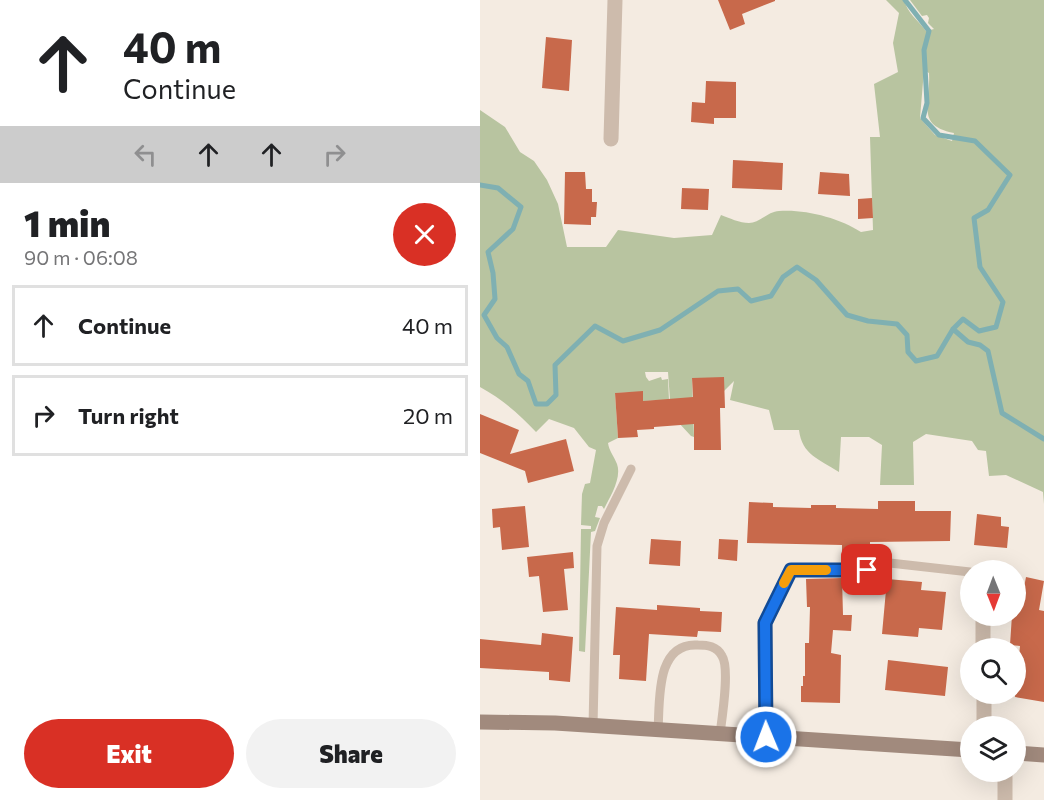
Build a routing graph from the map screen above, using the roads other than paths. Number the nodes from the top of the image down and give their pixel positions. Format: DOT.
graph roads {
  1 [pos="615,0"];
  2 [pos="611,139"];
  3 [pos="631,470"];
  4 [pos="881,562"];
  5 [pos="867,570"];
  6 [pos="960,571"];
  7 [pos="765,623"];
  8 [pos="480,722"];
  9 [pos="593,726"];
  10 [pos="658,730"];
  11 [pos="720,734"];
  12 [pos="766,737"];
  13 [pos="960,749"];
  14 [pos="1026,754"];
  15 [pos="1044,755"];
  16 [pos="1005,782"];
  17 [pos="1005,800"];
  1 -- 2 [label="street"];
  3 -- 9 [label="lane"];
  4 -- 6 [label="lane"];
  5 -- 7 [label="lane"];
  7 -- 12 [label="street"];
  8 -- 9 [label="main road"];
  9 -- 10 [label="main road"];
  10 -- 11 [label="main road"];
  10 -- 11 [label="lane"];
  11 -- 12 [label="main road"];
  12 -- 13 [label="main road"];
  14 -- 15 [label="main road"];
  16 -- 17 [label="street"];
}
